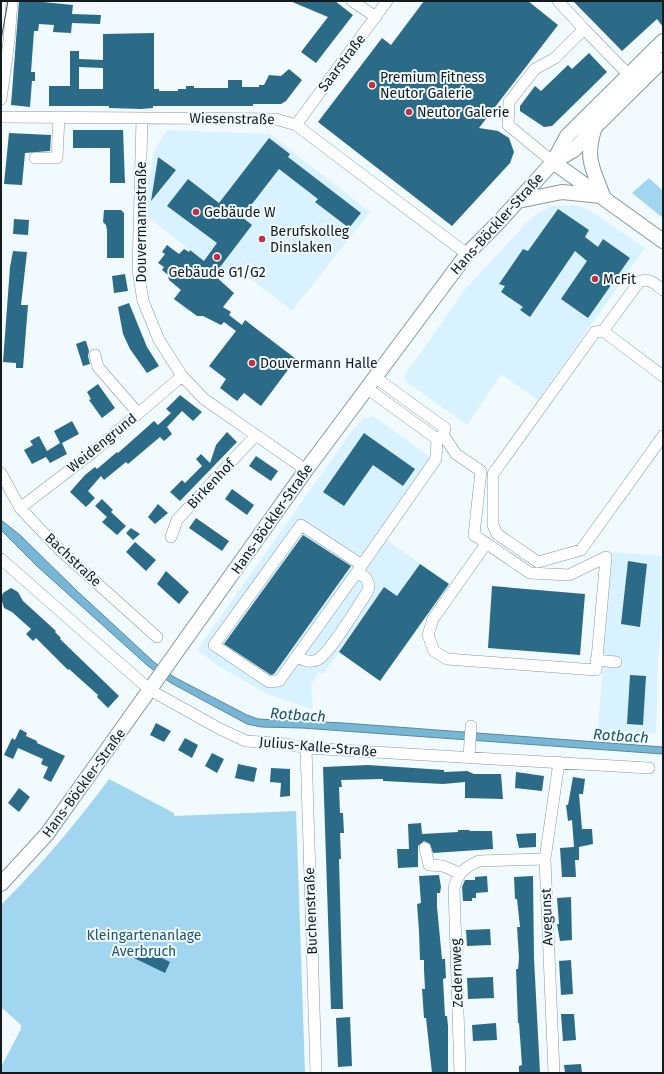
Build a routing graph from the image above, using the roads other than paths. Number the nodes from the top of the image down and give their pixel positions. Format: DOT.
graph roads {
  1 [pos="12,1"];
  2 [pos="352,1"];
  3 [pos="387,1"];
  4 [pos="558,1"];
  5 [pos="376,17"];
  6 [pos="584,29"];
  7 [pos="663,41"];
  8 [pos="663,60"];
  9 [pos="628,74"];
  10 [pos="1,99"];
  11 [pos="59,117"];
  12 [pos="1,118"];
  13 [pos="142,118"];
  14 [pos="296,125"];
  15 [pos="595,127"];
  16 [pos="35,158"];
  17 [pos="553,162"];
  18 [pos="603,196"];
  19 [pos="518,201"];
  20 [pos="663,241"];
  21 [pos="467,254"];
  22 [pos="663,290"];
  23 [pos="603,331"];
  24 [pos="95,355"];
  25 [pos="182,376"];
  26 [pos="663,376"];
  27 [pos="372,384"];
  28 [pos="138,413"];
  29 [pos="442,434"];
  30 [pos="256,435"];
  31 [pos="663,436"];
  32 [pos="306,470"];
  33 [pos="481,471"];
  34 [pos="1,473"];
  35 [pos="493,474"];
  36 [pos="20,508"];
  37 [pos="171,537"];
  38 [pos="486,544"];
  39 [pos="1,559"];
  40 [pos="360,569"];
  41 [pos="157,637"];
  42 [pos="296,657"];
  43 [pos="596,660"];
  44 [pos="616,662"];
  45 [pos="154,685"];
  46 [pos="471,726"];
  47 [pos="306,748"];
  48 [pos="469,757"];
  49 [pos="559,762"];
  50 [pos="649,768"];
  51 [pos="425,848"];
  52 [pos="545,859"];
  53 [pos="459,873"];
  54 [pos="1,884"];
  55 [pos="316,1073"];
  56 [pos="460,1073"];
  57 [pos="554,1073"];
  1 -- 10 [label="street"];
  2 -- 5 [label="street"];
  3 -- 5 [label="street, Saarstraße"];
  4 -- 6 [label="street"];
  5 -- 14 [label="street, Saarstraße"];
  6 -- 9 [label="street"];
  6 -- 17 [label="street, Hans-Böckler-Straße"];
  7 -- 9 [label="main road, Hans-Böckler-Straße"];
  8 -- 15 [label="main road, Hans-Böckler-Straße"];
  9 -- 17 [label="main road, Hans-Böckler-Straße"];
  11 -- 12 [label="street, Wiesenstraße"];
  11 -- 13 [label="street, Wiesenstraße"];
  11 -- 16 [label="street"];
  13 -- 14 [label="street, Wiesenstraße"];
  13 -- 25 [label="street, Douvermannstraße"];
  14 -- 21 [label="street, Wiesenstraße"];
  15 -- 17 [label="main road, Hans-Böckler-Straße"];
  15 -- 18 [label="main road, Hans-Böckler-Straße"];
  17 -- 18 [label="main road"];
  17 -- 19 [label="main road, Hans-Böckler-Straße"];
  18 -- 19 [label="main road"];
  18 -- 20 [label="main road"];
  19 -- 21 [label="main road, Hans-Böckler-Straße"];
  21 -- 27 [label="main road, Hans-Böckler-Straße"];
  22 -- 23 [label="street"];
  23 -- 26 [label="street"];
  23 -- 35 [label="street"];
  24 -- 28 [label="street"];
  25 -- 28 [label="street, Weidengrund"];
  25 -- 30 [label="street, Douvermannstraße"];
  27 -- 29 [label="street"];
  27 -- 32 [label="main road, Hans-Böckler-Straße"];
  28 -- 36 [label="street, Weidengrund"];
  29 -- 33 [label="street"];
  29 -- 40 [label="street"];
  30 -- 32 [label="street, Douvermannstraße"];
  30 -- 37 [label="street, Birkenhof"];
  31 -- 35 [label="street"];
  32 -- 45 [label="main road, Hans-Böckler-Straße"];
  33 -- 35 [label="street"];
  33 -- 38 [label="street"];
  34 -- 36 [label="street, Bachstraße"];
  36 -- 41 [label="street, Bachstraße"];
  38 -- 43 [label="street"];
  38 -- 43 [label="street"];
  39 -- 45 [label="street, Julius-Kalle-Straße"];
  40 -- 42 [label="street"];
  40 -- 42 [label="street"];
  40 -- 42 [label="street"];
  43 -- 44 [label="street"];
  45 -- 47 [label="street, Julius-Kalle-Straße"];
  45 -- 54 [label="main road, Hans-Böckler-Straße"];
  46 -- 48 [label="street"];
  47 -- 48 [label="street, Julius-Kalle-Straße"];
  47 -- 55 [label="street, Buchenstraße"];
  48 -- 49 [label="street, Julius-Kalle-Straße"];
  49 -- 50 [label="street, Julius-Kalle-Straße"];
  49 -- 52 [label="street, Avegunst"];
  51 -- 53 [label="street"];
  52 -- 53 [label="street"];
  52 -- 57 [label="street, Avegunst"];
  53 -- 56 [label="street, Zedernweg"];
}
